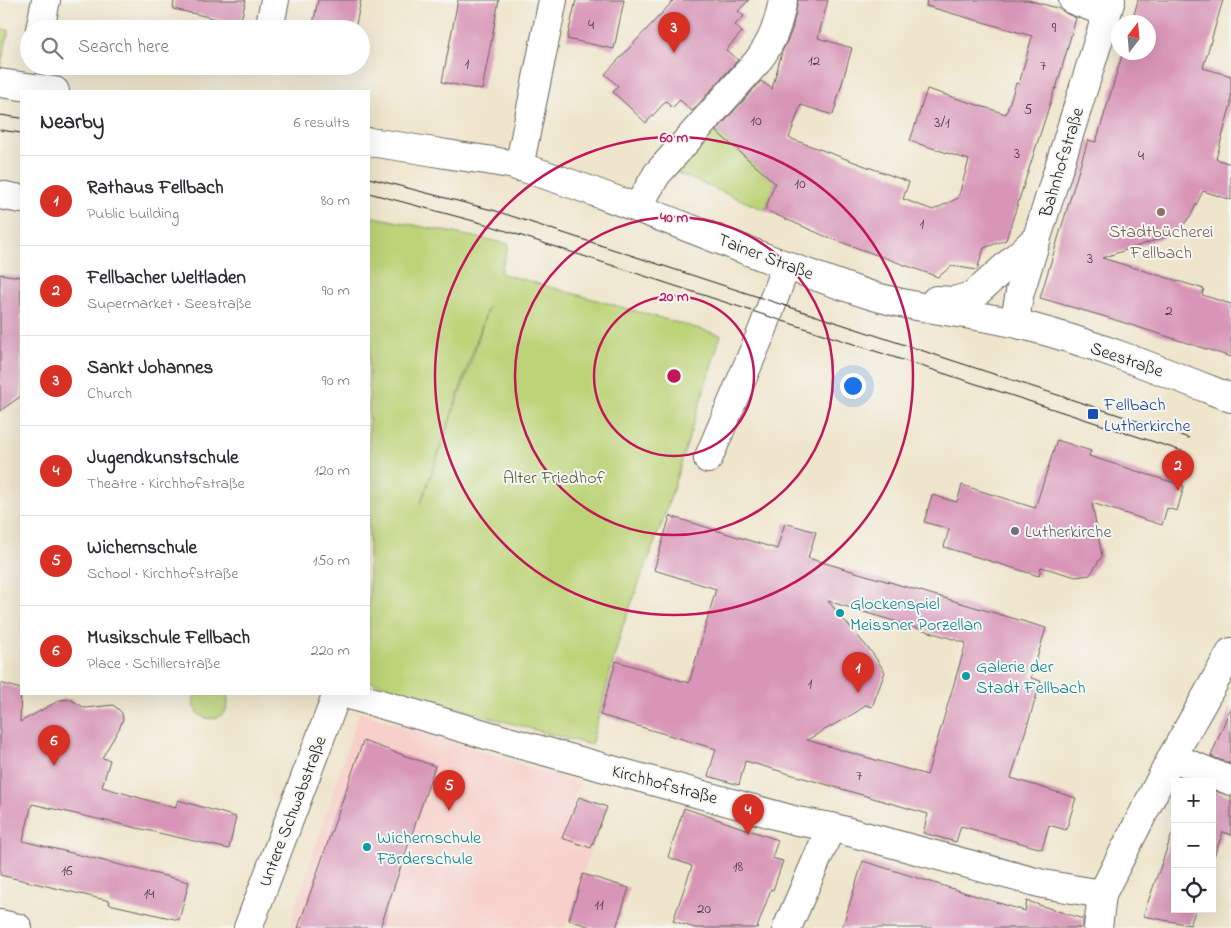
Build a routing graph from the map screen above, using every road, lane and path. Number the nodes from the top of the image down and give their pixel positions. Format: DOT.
graph roads {
  1 [pos="46,0"];
  2 [pos="275,0"];
  3 [pos="553,0"];
  4 [pos="783,0"];
  5 [pos="1072,0"];
  6 [pos="1109,6"];
  7 [pos="42,20"];
  8 [pos="271,20"];
  9 [pos="39,82"];
  10 [pos="0,83"];
  11 [pos="370,142"];
  12 [pos="519,167"];
  13 [pos="0,195"];
  14 [pos="20,199"];
  15 [pos="637,208"];
  16 [pos="1037,238"];
  17 [pos="786,264"];
  18 [pos="908,304"];
  19 [pos="1021,325"];
  20 [pos="1231,398"];
  21 [pos="708,459"];
  22 [pos="1231,652"];
  23 [pos="337,695"];
  24 [pos="349,695"];
  25 [pos="1172,757"];
  26 [pos="1231,781"];
  27 [pos="831,828"];
  28 [pos="1102,894"];
  29 [pos="0,924"];
  30 [pos="18,928"];
  31 [pos="248,928"];
  32 [pos="787,928"];
  33 [pos="1098,928"];
  1 -- 7 [label="street"];
  2 -- 8 [label="street"];
  3 -- 12 [label="street"];
  4 -- 15 [label="street"];
  5 -- 6 [label="street"];
  6 -- 16 [label="street, Bahnhofstraße"];
  9 -- 10 [label="street"];
  11 -- 12 [label="street, Tainer Straße"];
  12 -- 15 [label="street, Tainer Straße"];
  13 -- 14 [label="street"];
  15 -- 17 [label="street, Tainer Straße"];
  16 -- 18 [label="street"];
  16 -- 19 [label="street, Bahnhofstraße"];
  17 -- 18 [label="street, Tainer Straße"];
  17 -- 21 [label="street"];
  18 -- 19 [label="street, Tainer Straße"];
  19 -- 20 [label="street, Seestraße"];
  22 -- 25 [label="street"];
  23 -- 31 [label="street, Untere Schwabstraße"];
  24 -- 27 [label="street, Kirchhofstraße"];
  25 -- 26 [label="street"];
  25 -- 28 [label="street"];
  27 -- 28 [label="street, Kirchhofstraße"];
  27 -- 32 [label="street"];
  28 -- 33 [label="street"];
  29 -- 30 [label="street"];
}
